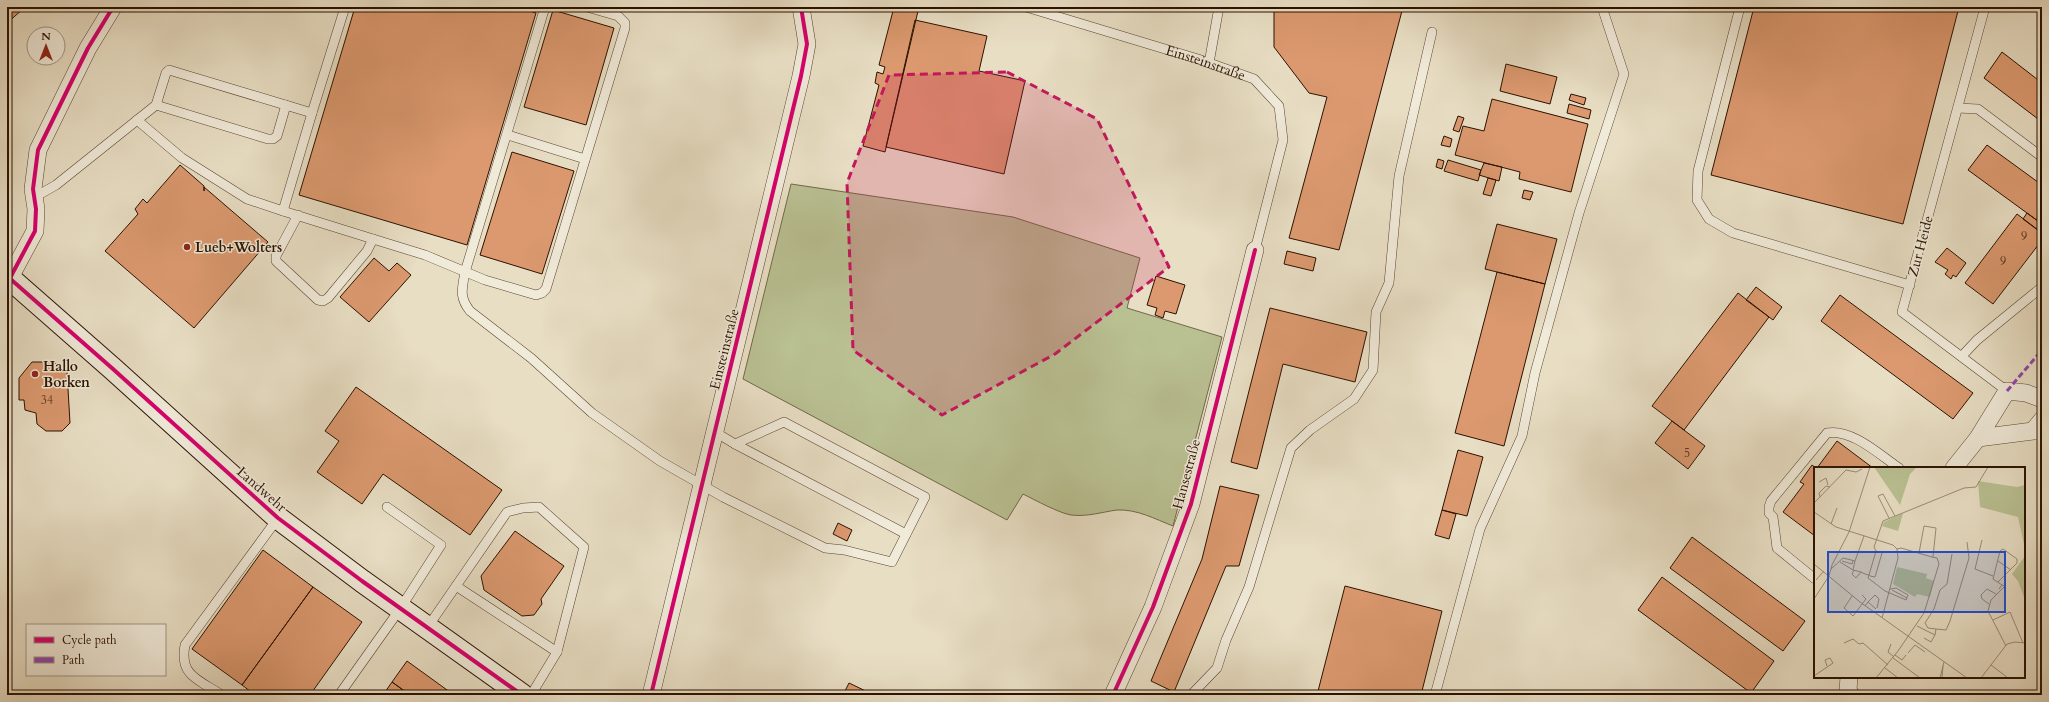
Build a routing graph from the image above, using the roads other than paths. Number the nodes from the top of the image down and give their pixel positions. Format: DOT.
graph roads {
  1 [pos="113,7"];
  2 [pos="345,7"];
  3 [pos="545,7"];
  4 [pos="587,7"];
  5 [pos="801,7"];
  6 [pos="1026,7"];
  7 [pos="1219,7"];
  8 [pos="1602,7"];
  9 [pos="1740,7"];
  10 [pos="1985,7"];
  11 [pos="1054,11"];
  12 [pos="1432,32"];
  13 [pos="1209,63"];
  14 [pos="156,105"];
  15 [pos="286,105"];
  16 [pos="1958,108"];
  17 [pos="312,113"];
  18 [pos="137,120"];
  19 [pos="508,135"];
  20 [pos="2042,157"];
  21 [pos="585,159"];
  22 [pos="33,198"];
  23 [pos="283,211"];
  24 [pos="298,215"];
  25 [pos="373,239"];
  26 [pos="1255,250"];
  27 [pos="465,272"];
  28 [pos="8,279"];
  29 [pos="1910,285"];
  30 [pos="2042,287"];
  31 [pos="1962,356"];
  32 [pos="2008,391"];
  33 [pos="2042,399"];
  34 [pos="2042,420"];
  35 [pos="715,432"];
  36 [pos="1978,438"];
  37 [pos="735,444"];
  38 [pos="1898,467"];
  39 [pos="1955,467"];
  40 [pos="702,485"];
  41 [pos="387,507"];
  42 [pos="278,518"];
  43 [pos="906,534"];
  44 [pos="1814,578"];
  45 [pos="456,586"];
  46 [pos="400,609"];
  47 [pos="427,628"];
  48 [pos="557,652"];
  49 [pos="1849,678"];
  50 [pos="222,695"];
  51 [pos="339,695"];
  52 [pos="522,695"];
  53 [pos="531,695"];
  54 [pos="651,695"];
  55 [pos="1113,695"];
  56 [pos="1191,695"];
  57 [pos="1435,695"];
  58 [pos="1851,695"];
  1 -- 22 [label="street"];
  2 -- 17 [label="lane"];
  3 -- 19 [label="lane"];
  4 -- 21 [label="lane"];
  5 -- 35 [label="street, Einsteinstraße"];
  6 -- 11 [label="lane, Einsteinstraße"];
  7 -- 13 [label="lane"];
  8 -- 57 [label="lane"];
  9 -- 29 [label="lane"];
  10 -- 16 [label="lane, Zur Heide"];
  11 -- 13 [label="lane, Einsteinstraße"];
  12 -- 56 [label="lane"];
  13 -- 26 [label="lane, Einsteinstraße"];
  14 -- 15 [label="lane"];
  14 -- 15 [label="lane"];
  14 -- 18 [label="lane"];
  15 -- 17 [label="lane"];
  16 -- 20 [label="lane"];
  16 -- 29 [label="lane, Zur Heide"];
  17 -- 23 [label="lane"];
  18 -- 22 [label="lane"];
  18 -- 23 [label="lane"];
  19 -- 21 [label="lane"];
  19 -- 27 [label="lane"];
  21 -- 27 [label="lane"];
  22 -- 28 [label="street"];
  23 -- 24 [label="lane"];
  24 -- 25 [label="lane"];
  24 -- 25 [label="lane"];
  25 -- 27 [label="lane"];
  26 -- 55 [label="street, Hansestraße"];
  27 -- 40 [label="lane"];
  28 -- 42 [label="main road, Landwehr"];
  29 -- 31 [label="lane, Zur Heide"];
  30 -- 31 [label="lane"];
  31 -- 32 [label="lane, Zur Heide"];
  32 -- 33 [label="street, Zur Heide"];
  32 -- 36 [label="street"];
  34 -- 36 [label="street"];
  35 -- 37 [label="lane"];
  35 -- 40 [label="street, Einsteinstraße"];
  36 -- 39 [label="street"];
  37 -- 43 [label="lane"];
  37 -- 43 [label="lane"];
  38 -- 44 [label="lane"];
  40 -- 43 [label="lane"];
  40 -- 54 [label="street, Einsteinstraße"];
  41 -- 46 [label="lane"];
  42 -- 46 [label="main road, Landwehr"];
  42 -- 50 [label="lane"];
  45 -- 47 [label="lane"];
  45 -- 48 [label="lane"];
  45 -- 48 [label="lane"];
  46 -- 47 [label="main road, Landwehr"];
  46 -- 51 [label="lane"];
  47 -- 52 [label="main road, Landwehr"];
  48 -- 53 [label="lane"];
  49 -- 58 [label="street"];
}
